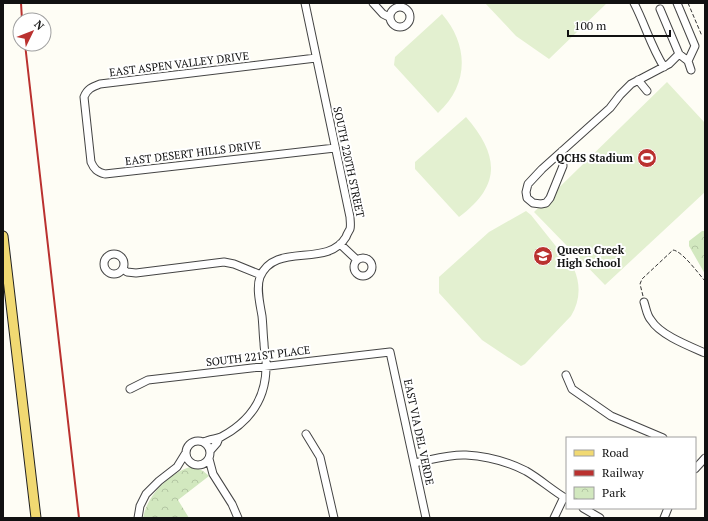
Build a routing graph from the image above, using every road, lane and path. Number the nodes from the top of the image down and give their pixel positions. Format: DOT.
graph roads {
  1 [pos="305,3"];
  2 [pos="373,3"];
  3 [pos="634,3"];
  4 [pos="678,3"];
  5 [pos="688,3"];
  6 [pos="660,9"];
  7 [pos="389,17"];
  8 [pos="702,36"];
  9 [pos="679,54"];
  10 [pos="316,58"];
  11 [pos="688,61"];
  12 [pos="664,67"];
  13 [pos="691,70"];
  14 [pos="638,80"];
  15 [pos="647,91"];
  16 [pos="88,130"];
  17 [pos="335,148"];
  18 [pos="562,151"];
  19 [pos="3,236"];
  20 [pos="340,244"];
  21 [pos="357,260"];
  22 [pos="123,269"];
  23 [pos="261,275"];
  24 [pos="705,281"];
  25 [pos="5,289"];
  26 [pos="644,302"];
  27 [pos="390,352"];
  28 [pos="705,353"];
  29 [pos="266,366"];
  30 [pos="566,375"];
  31 [pos="130,389"];
  32 [pos="306,434"];
  33 [pos="660,437"];
  34 [pos="219,438"];
  35 [pos="204,442"];
  36 [pos="185,454"];
  37 [pos="209,455"];
  38 [pos="414,463"];
  39 [pos="192,464"];
  40 [pos="200,465"];
  41 [pos="177,467"];
  42 [pos="213,474"];
  43 [pos="565,498"];
  44 [pos="584,509"];
  45 [pos="36,518"];
  46 [pos="138,518"];
  47 [pos="238,518"];
  48 [pos="334,518"];
  49 [pos="426,518"];
  50 [pos="554,518"];
  51 [pos="600,518"];
  1 -- 10 [label="street, SOUTH 220TH STREET"];
  2 -- 7 [label="street"];
  3 -- 12 [label="street"];
  4 -- 11 [label="street"];
  5 -- 8 [label="path"];
  6 -- 9 [label="street"];
  9 -- 11 [label="street"];
  9 -- 12 [label="street"];
  10 -- 16 [label="street, EAST ASPEN VALLEY DRIVE"];
  10 -- 17 [label="street, SOUTH 220TH STREET"];
  11 -- 13 [label="street"];
  12 -- 14 [label="street"];
  14 -- 15 [label="street"];
  14 -- 18 [label="street"];
  16 -- 17 [label="street, EAST DESERT HILLS DRIVE"];
  17 -- 20 [label="street, SOUTH 220TH STREET"];
  18 -- 18 [label="street"];
  19 -- 25 [label="main road"];
  20 -- 21 [label="street"];
  20 -- 23 [label="street"];
  22 -- 23 [label="street"];
  23 -- 29 [label="street"];
  24 -- 26 [label="path"];
  25 -- 45 [label="main road"];
  26 -- 28 [label="street"];
  27 -- 29 [label="street, SOUTH 221ST PLACE"];
  27 -- 38 [label="street, EAST VIA DEL VERDE"];
  29 -- 31 [label="street, SOUTH 221ST PLACE"];
  29 -- 34 [label="street"];
  30 -- 33 [label="street"];
  32 -- 48 [label="street"];
  34 -- 35 [label="street"];
  34 -- 37 [label="street"];
  35 -- 36 [label="street"];
  35 -- 37 [label="street"];
  36 -- 39 [label="street"];
  36 -- 41 [label="street"];
  37 -- 40 [label="street"];
  37 -- 42 [label="street"];
  38 -- 43 [label="street"];
  38 -- 49 [label="street, EAST VIA DEL VERDE"];
  39 -- 40 [label="street"];
  39 -- 41 [label="street"];
  40 -- 42 [label="street"];
  41 -- 46 [label="street"];
  42 -- 47 [label="street"];
  43 -- 50 [label="street"];
  44 -- 51 [label="street"];
}
